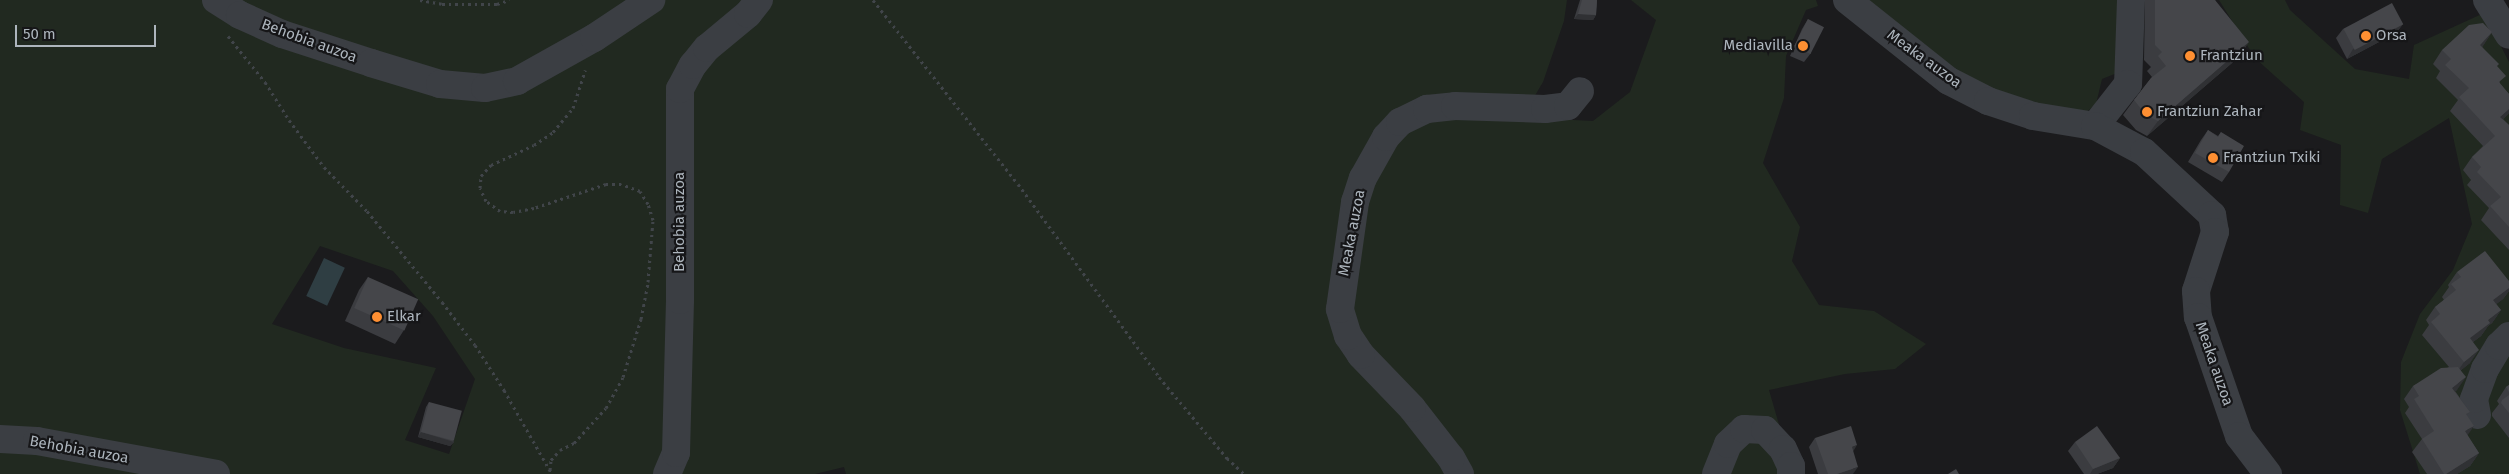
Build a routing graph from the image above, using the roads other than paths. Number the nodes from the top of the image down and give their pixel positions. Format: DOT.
graph roads {
  1 [pos="216,0"];
  2 [pos="651,0"];
  3 [pos="759,0"];
  4 [pos="1847,0"];
  5 [pos="2131,0"];
  6 [pos="2487,0"];
  7 [pos="2509,34"];
  8 [pos="1580,91"];
  9 [pos="2095,126"];
  10 [pos="2509,336"];
  11 [pos="2477,414"];
  12 [pos="0,439"];
  13 [pos="216,474"];
  14 [pos="667,474"];
  15 [pos="1460,474"];
  16 [pos="1716,474"];
  17 [pos="1791,474"];
  18 [pos="2268,474"];
  1 -- 2 [label="street, Behobia auzoa"];
  3 -- 14 [label="street, Behobia auzoa"];
  4 -- 9 [label="street, Meaka auzoa"];
  5 -- 9 [label="street"];
  6 -- 7 [label="street"];
  8 -- 15 [label="street, Meaka auzoa"];
  9 -- 18 [label="street, Meaka auzoa"];
  10 -- 11 [label="street"];
  12 -- 13 [label="street, Behobia auzoa"];
  16 -- 17 [label="street"];
}
